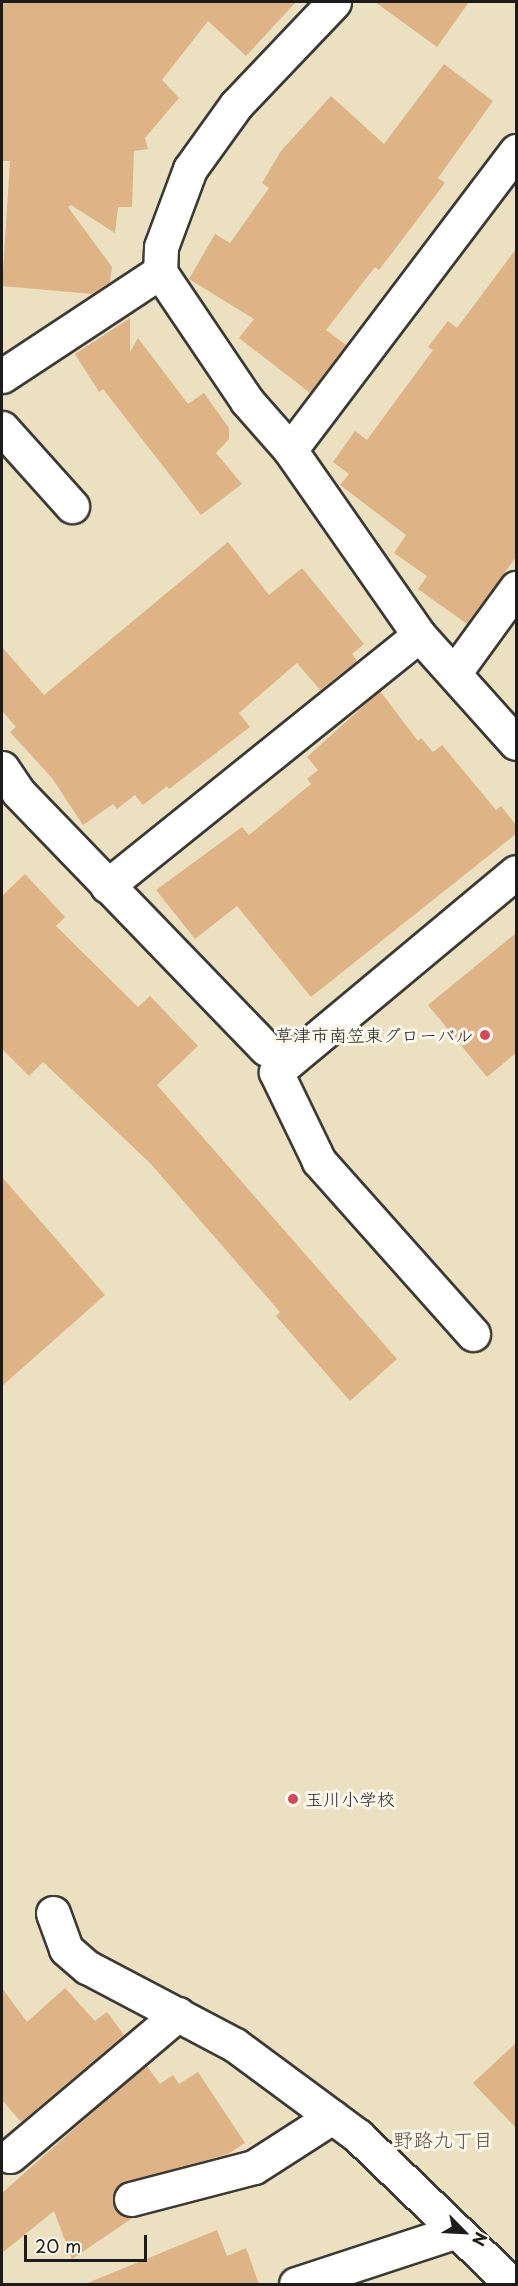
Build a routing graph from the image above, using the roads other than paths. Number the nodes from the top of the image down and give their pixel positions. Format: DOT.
graph roads {
  1 [pos="334,2"];
  2 [pos="516,151"];
  3 [pos="160,272"];
  4 [pos="2,376"];
  5 [pos="2,428"];
  6 [pos="290,450"];
  7 [pos="72,506"];
  8 [pos="516,588"];
  9 [pos="419,635"];
  10 [pos="455,672"];
  11 [pos="516,743"];
  12 [pos="2,768"];
  13 [pos="516,872"];
  14 [pos="107,886"];
  15 [pos="266,1049"];
  16 [pos="473,1334"];
  17 [pos="53,1913"];
  18 [pos="178,2014"];
  19 [pos="332,2117"];
  20 [pos="10,2156"];
  21 [pos="130,2199"];
  22 [pos="457,2231"];
  23 [pos="296,2284"];
  24 [pos="512,2284"];
  1 -- 3 [label="street"];
  2 -- 6 [label="street"];
  3 -- 4 [label="street"];
  3 -- 6 [label="street"];
  5 -- 7 [label="street"];
  6 -- 9 [label="street"];
  8 -- 10 [label="street"];
  9 -- 10 [label="street"];
  9 -- 14 [label="street"];
  10 -- 11 [label="street"];
  12 -- 14 [label="street"];
  13 -- 16 [label="street"];
  14 -- 15 [label="street"];
  17 -- 18 [label="street"];
  18 -- 19 [label="street"];
  18 -- 20 [label="street"];
  19 -- 21 [label="street"];
  19 -- 22 [label="street"];
  22 -- 23 [label="street"];
  22 -- 24 [label="street"];
}
